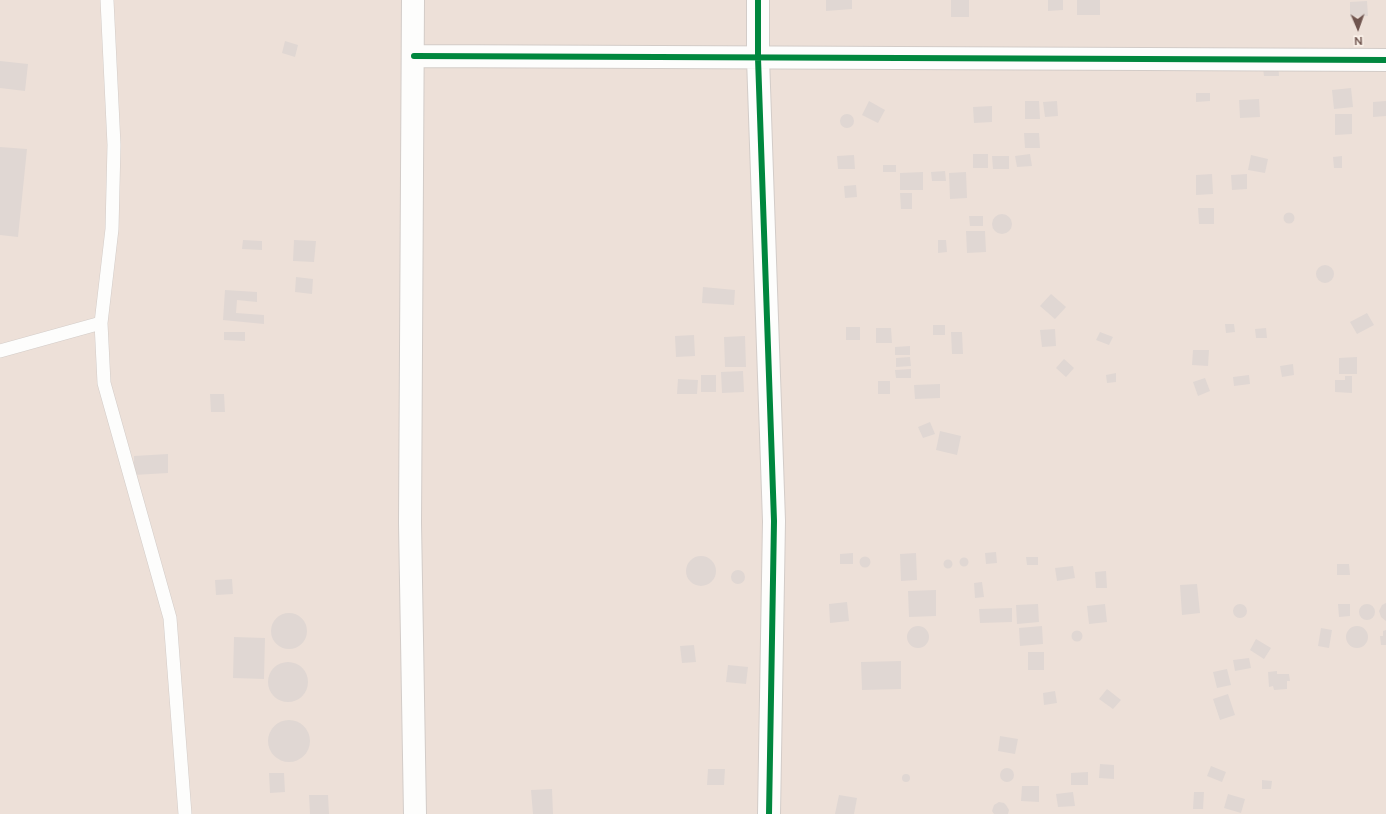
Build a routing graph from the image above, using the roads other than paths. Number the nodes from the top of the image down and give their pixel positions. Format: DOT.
graph roads {
  1 [pos="107,0"];
  2 [pos="413,0"];
  3 [pos="758,0"];
  4 [pos="414,56"];
  5 [pos="758,58"];
  6 [pos="1386,60"];
  7 [pos="101,323"];
  8 [pos="0,351"];
  9 [pos="185,814"];
  10 [pos="415,814"];
  11 [pos="769,814"];
  1 -- 7 [label="lane"];
  2 -- 4 [label="street"];
  3 -- 5 [label="street"];
  4 -- 5 [label="street"];
  4 -- 10 [label="street"];
  5 -- 6 [label="street"];
  5 -- 11 [label="street"];
  7 -- 8 [label="lane"];
  7 -- 9 [label="lane"];
}
